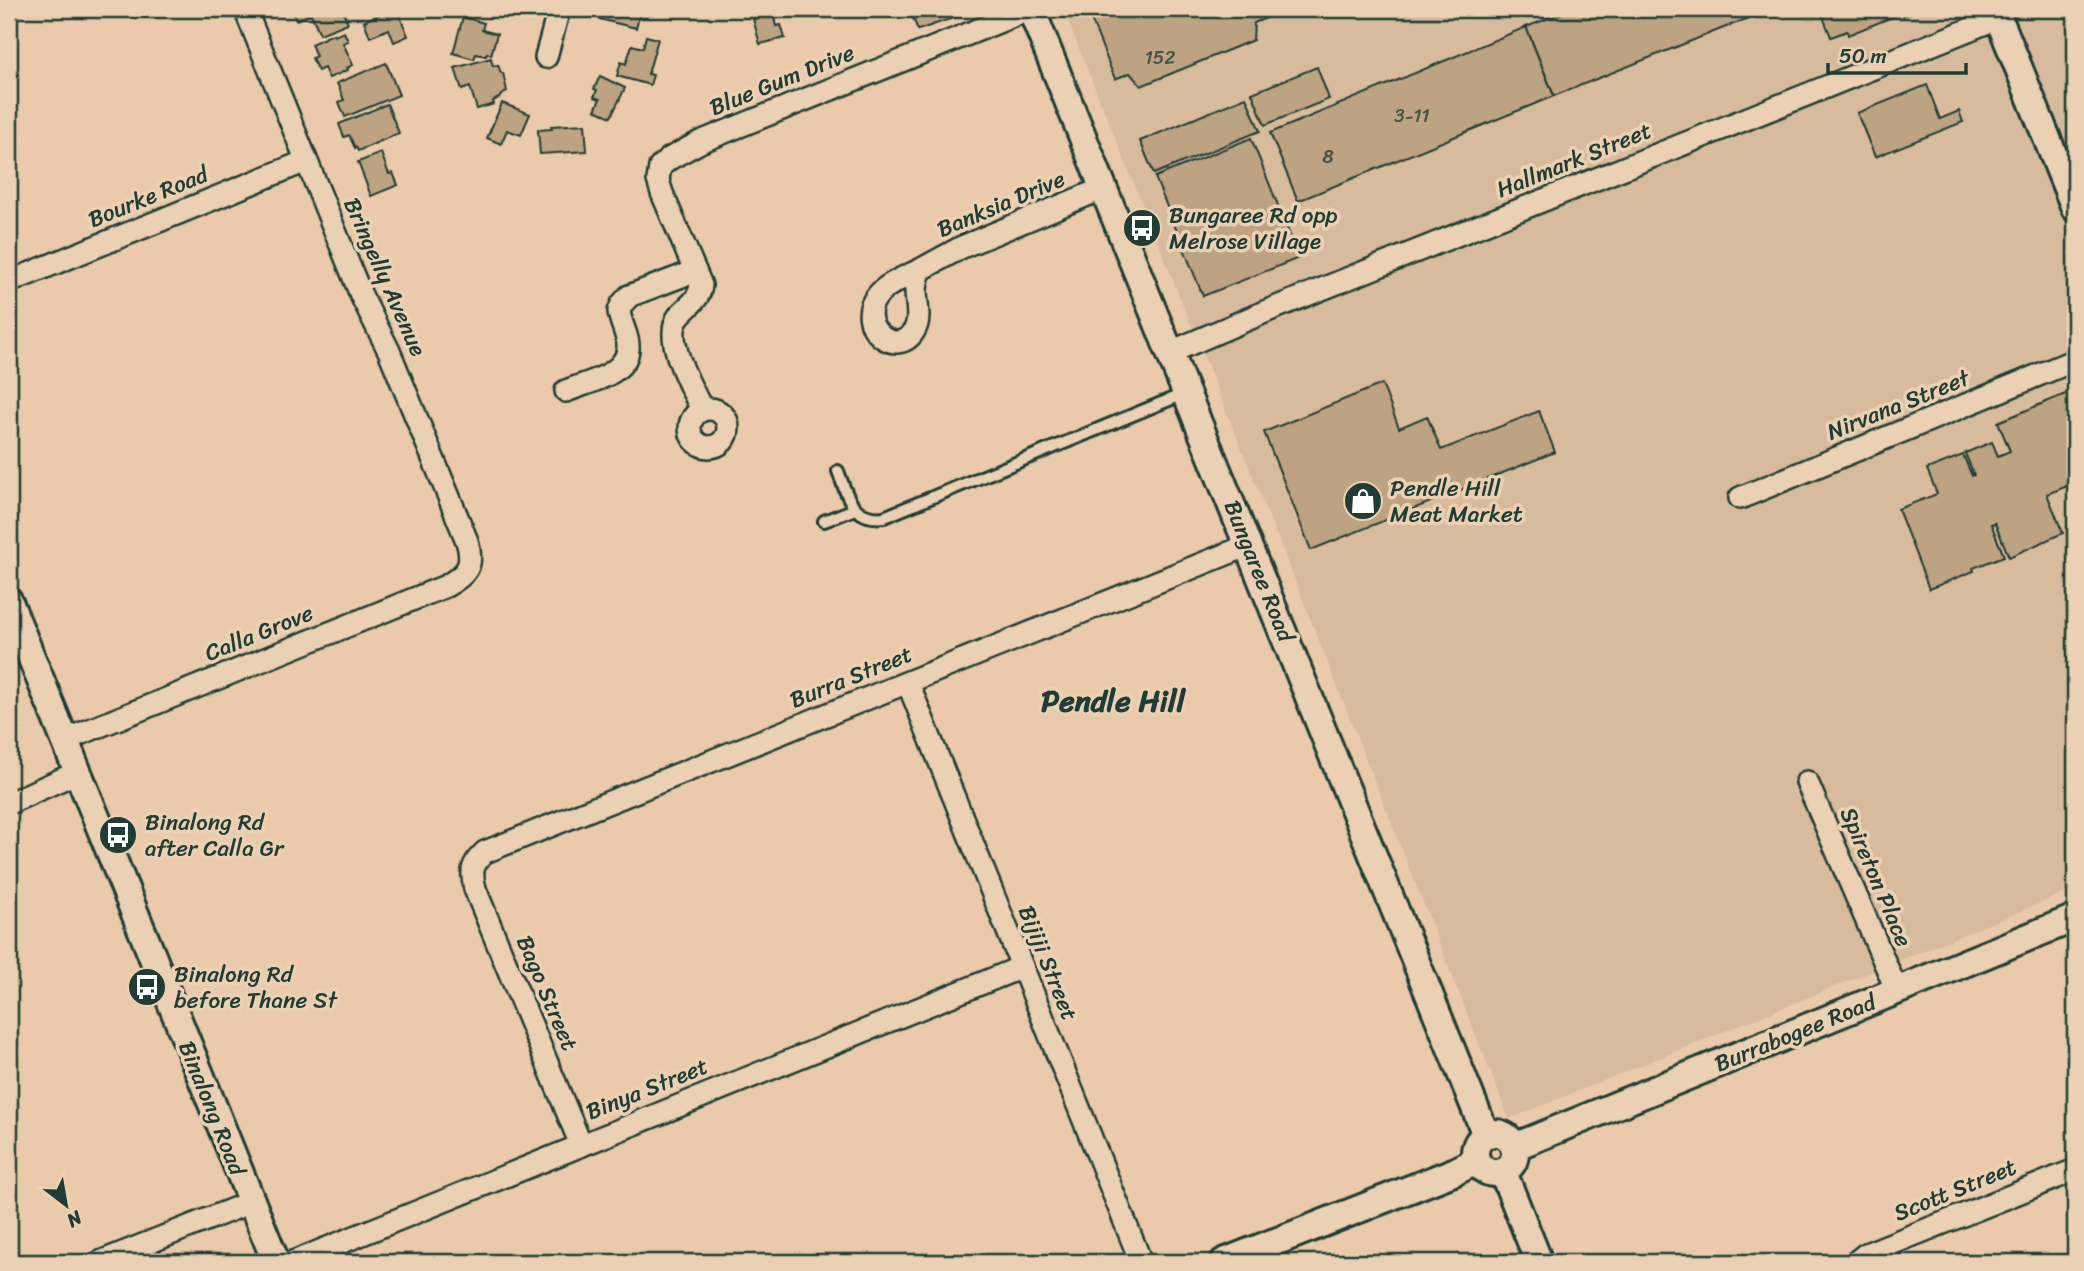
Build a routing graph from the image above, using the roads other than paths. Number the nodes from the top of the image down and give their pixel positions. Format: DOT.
graph roads {
  1 [pos="245,9"];
  2 [pos="559,9"];
  3 [pos="1031,9"];
  4 [pos="1996,13"];
  5 [pos="546,57"];
  6 [pos="306,161"];
  7 [pos="1104,188"];
  8 [pos="2075,208"];
  9 [pos="920,270"];
  10 [pos="695,271"];
  11 [pos="9,282"];
  12 [pos="1171,352"];
  13 [pos="2075,360"];
  14 [pos="566,391"];
  15 [pos="1187,393"];
  16 [pos="702,410"];
  17 [pos="838,471"];
  18 [pos="1740,498"];
  19 [pos="855,509"];
  20 [pos="824,521"];
  21 [pos="1249,545"];
  22 [pos="469,568"];
  23 [pos="9,602"];
  24 [pos="908,682"];
  25 [pos="65,740"];
  26 [pos="78,772"];
  27 [pos="1807,782"];
  28 [pos="9,803"];
  29 [pos="476,861"];
  30 [pos="2075,918"];
  31 [pos="1021,967"];
  32 [pos="1896,991"];
  33 [pos="1486,1135"];
  34 [pos="581,1144"];
  35 [pos="1514,1147"];
  36 [pos="1476,1161"];
  37 [pos="2075,1170"];
  38 [pos="1503,1172"];
  39 [pos="251,1202"];
  40 [pos="100,1262"];
  41 [pos="276,1262"];
  42 [pos="293,1262"];
  43 [pos="1141,1262"];
  44 [pos="1224,1262"];
  45 [pos="1539,1262"];
  46 [pos="1856,1262"];
  1 -- 6 [label="street, Bringelly Avenue"];
  2 -- 5 [label="street"];
  3 -- 7 [label="street, Bungaree Road"];
  3 -- 10 [label="street, Blue Gum Drive"];
  4 -- 8 [label="street"];
  4 -- 12 [label="street, Hallmark Street"];
  6 -- 11 [label="street, Bourke Road"];
  6 -- 22 [label="street, Bringelly Avenue"];
  7 -- 9 [label="street, Banksia Drive"];
  7 -- 12 [label="street, Bungaree Road"];
  10 -- 14 [label="street"];
  10 -- 16 [label="street, Blue Gum Drive"];
  12 -- 15 [label="street, Bungaree Road"];
  13 -- 18 [label="street, Nirvana Street"];
  15 -- 19 [label="lane"];
  15 -- 21 [label="street, Bungaree Road"];
  17 -- 19 [label="lane"];
  19 -- 20 [label="lane"];
  21 -- 24 [label="street, Burra Street"];
  21 -- 33 [label="street, Bungaree Road"];
  22 -- 25 [label="street, Calla Grove"];
  23 -- 25 [label="street, Binalong Road"];
  24 -- 29 [label="street, Burra Street"];
  24 -- 31 [label="street, Bijiji Street"];
  25 -- 26 [label="street, Binalong Road"];
  26 -- 28 [label="street"];
  26 -- 39 [label="street, Binalong Road"];
  27 -- 32 [label="street, Spireton Place"];
  29 -- 34 [label="street, Bago Street"];
  30 -- 32 [label="street, Burrabogee Road"];
  31 -- 34 [label="street, Binya Street"];
  31 -- 43 [label="street, Bijiji Street"];
  32 -- 35 [label="street, Burrabogee Road"];
  33 -- 35 [label="street"];
  33 -- 36 [label="street"];
  34 -- 42 [label="street, Binya Street"];
  35 -- 38 [label="street"];
  36 -- 38 [label="street"];
  36 -- 44 [label="street"];
  37 -- 46 [label="street, Scott Street"];
  38 -- 45 [label="street"];
  39 -- 40 [label="street"];
  39 -- 41 [label="street, Binalong Road"];
}
